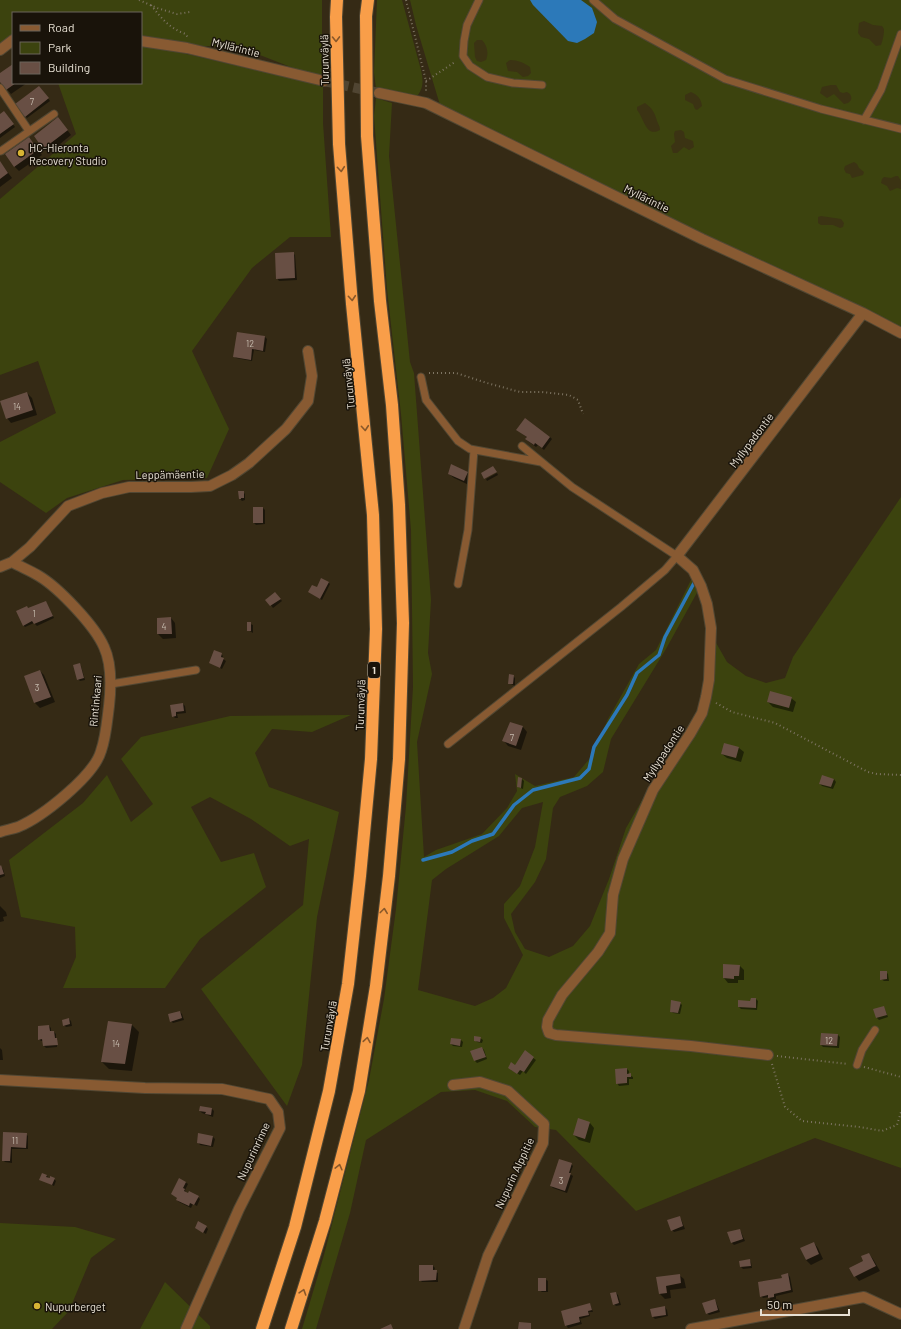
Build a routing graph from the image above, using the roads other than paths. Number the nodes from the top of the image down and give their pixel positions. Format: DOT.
graph roads {
  1 [pos="337,0"];
  2 [pos="368,0"];
  3 [pos="479,0"];
  4 [pos="593,0"];
  5 [pos="901,34"];
  6 [pos="12,41"];
  7 [pos="142,41"];
  8 [pos="0,50"];
  9 [pos="324,81"];
  10 [pos="542,85"];
  11 [pos="0,88"];
  12 [pos="379,93"];
  13 [pos="54,114"];
  14 [pos="864,120"];
  15 [pos="901,129"];
  16 [pos="29,131"];
  17 [pos="1,151"];
  18 [pos="863,314"];
  19 [pos="901,333"];
  20 [pos="308,351"];
  21 [pos="421,377"];
  22 [pos="522,446"];
  23 [pos="474,450"];
  24 [pos="541,462"];
  25 [pos="678,556"];
  26 [pos="12,562"];
  27 [pos="0,567"];
  28 [pos="458,584"];
  29 [pos="196,670"];
  30 [pos="111,684"];
  31 [pos="448,744"];
  32 [pos="0,832"];
  33 [pos="875,1030"];
  34 [pos="768,1055"];
  35 [pos="857,1065"];
  36 [pos="0,1080"];
  37 [pos="453,1084"];
  38 [pos="901,1314"];
  39 [pos="186,1329"];
  40 [pos="262,1329"];
  41 [pos="291,1329"];
  42 [pos="464,1329"];
  43 [pos="691,1329"];
  1 -- 40 [label="highway, Turunväylä / 1, one-way"];
  41 -- 2 [label="highway, one-way"];
  3 -- 10 [label="lane"];
  4 -- 14 [label="lane"];
  5 -- 14 [label="lane"];
  6 -- 8 [label="street"];
  7 -- 9 [label="street, Myllärintie"];
  11 -- 16 [label="lane"];
  12 -- 18 [label="street, Myllärintie"];
  13 -- 16 [label="lane"];
  14 -- 15 [label="lane"];
  16 -- 17 [label="lane"];
  18 -- 19 [label="street, Myllärintie"];
  18 -- 25 [label="street, Myllypadontie"];
  20 -- 26 [label="street, Leppämäentie"];
  21 -- 23 [label="lane"];
  22 -- 24 [label="lane"];
  23 -- 24 [label="lane"];
  23 -- 28 [label="lane"];
  24 -- 25 [label="lane"];
  25 -- 31 [label="lane"];
  25 -- 34 [label="street, Myllypadontie"];
  26 -- 27 [label="street, Leppämäentie"];
  26 -- 30 [label="street, Rintinkaari"];
  29 -- 30 [label="lane"];
  30 -- 32 [label="street, Rintinkaari"];
  33 -- 35 [label="lane"];
  36 -- 39 [label="street, Nupurinrinne"];
  37 -- 42 [label="street, Nupurin Alppitie"];
  38 -- 43 [label="street"];
}
